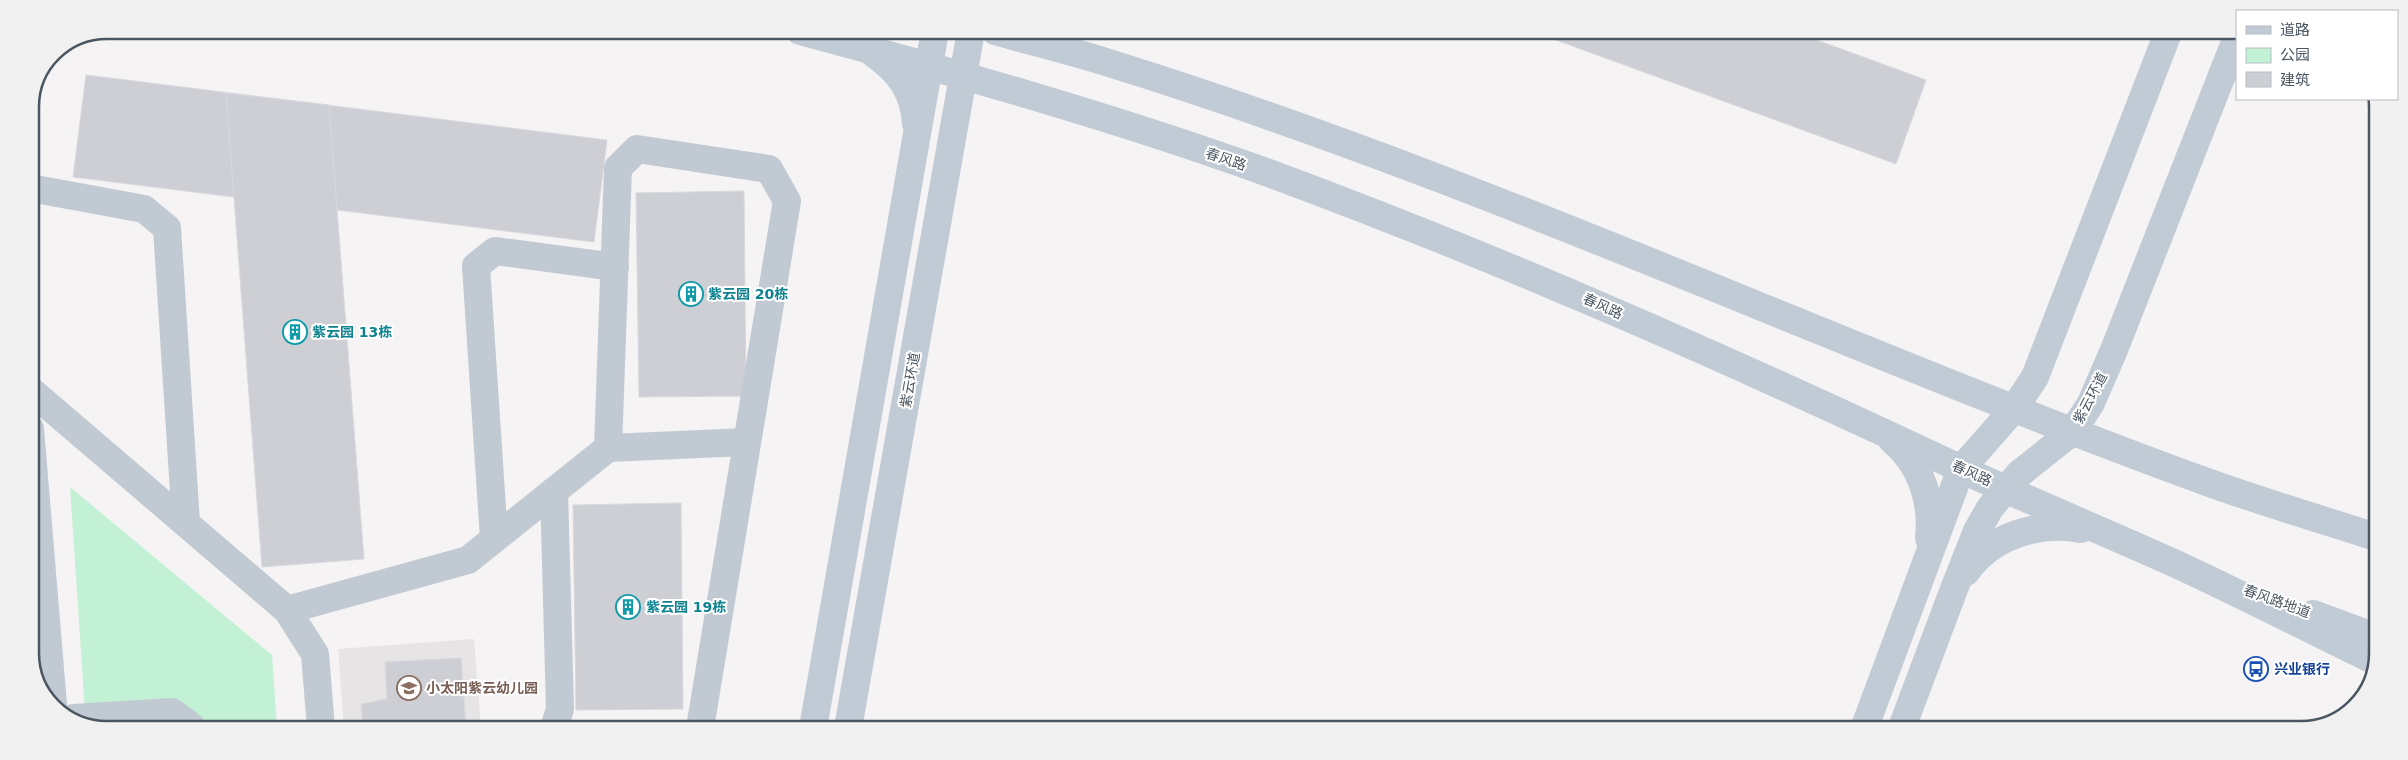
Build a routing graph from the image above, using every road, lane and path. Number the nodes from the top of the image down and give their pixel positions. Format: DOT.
graph roads {
  1 [pos="831,39"];
  2 [pos="959,39"];
  3 [pos="1024,39"];
  4 [pos="2165,39"];
  5 [pos="2236,40"];
  6 [pos="862,47"];
  7 [pos="936,54"];
  8 [pos="915,152"];
  9 [pos="39,190"];
  10 [pos="615,267"];
  11 [pos="39,398"];
  12 [pos="2014,409"];
  13 [pos="1880,429"];
  14 [pos="2073,430"];
  15 [pos="747,442"];
  16 [pos="608,448"];
  17 [pos="1961,469"];
  18 [pos="2209,483"];
  19 [pos="2006,488"];
  20 [pos="554,491"];
  21 [pos="186,523"];
  22 [pos="2369,535"];
  23 [pos="39,537"];
  24 [pos="2114,537"];
  25 [pos="494,539"];
  26 [pos="2369,553"];
  27 [pos="2178,565"];
  28 [pos="1920,578"];
  29 [pos="1954,589"];
  30 [pos="287,610"];
  31 [pos="2369,634"];
  32 [pos="2369,658"];
  33 [pos="52,693"];
  34 [pos="84,717"];
  35 [pos="184,721"];
  36 [pos="320,721"];
  37 [pos="556,721"];
  38 [pos="701,721"];
  39 [pos="814,721"];
  40 [pos="849,721"];
  41 [pos="1867,721"];
  42 [pos="1904,721"];
  1 -- 6 [label="main road, 春风路"];
  2 -- 7 [label="main road"];
  3 -- 12 [label="main road"];
  4 -- 12 [label="main road"];
  5 -- 14 [label="main road, 紫云环道"];
  6 -- 7 [label="main road, 春风路"];
  6 -- 8 [label="main road"];
  7 -- 8 [label="main road"];
  7 -- 13 [label="main road, 春风路"];
  7 -- 40 [label="main road, 紫云环道"];
  8 -- 39 [label="main road"];
  9 -- 21 [label="street"];
  10 -- 15 [label="street"];
  10 -- 16 [label="street"];
  10 -- 25 [label="street"];
  11 -- 21 [label="street"];
  12 -- 14 [label="main road"];
  12 -- 17 [label="main road"];
  13 -- 17 [label="main road, 春风路"];
  13 -- 28 [label="main road"];
  14 -- 18 [label="main road"];
  14 -- 19 [label="main road, 紫云环道"];
  15 -- 16 [label="street"];
  15 -- 38 [label="street"];
  16 -- 20 [label="street"];
  17 -- 19 [label="main road, 春风路"];
  17 -- 28 [label="main road"];
  18 -- 22 [label="main road"];
  18 -- 26 [label="main road"];
  19 -- 24 [label="main road, 春风路"];
  19 -- 29 [label="main road, 紫云环道"];
  20 -- 25 [label="street"];
  20 -- 37 [label="street"];
  21 -- 30 [label="street"];
  23 -- 33 [label="street"];
  24 -- 27 [label="main road, 春风路"];
  24 -- 29 [label="main road"];
  25 -- 30 [label="street"];
  27 -- 31 [label="main road, 春风路地道"];
  27 -- 32 [label="main road, 春风路"];
  28 -- 41 [label="main road"];
  29 -- 42 [label="main road, 紫云环道"];
  30 -- 36 [label="street"];
  34 -- 35 [label="street"];
}
